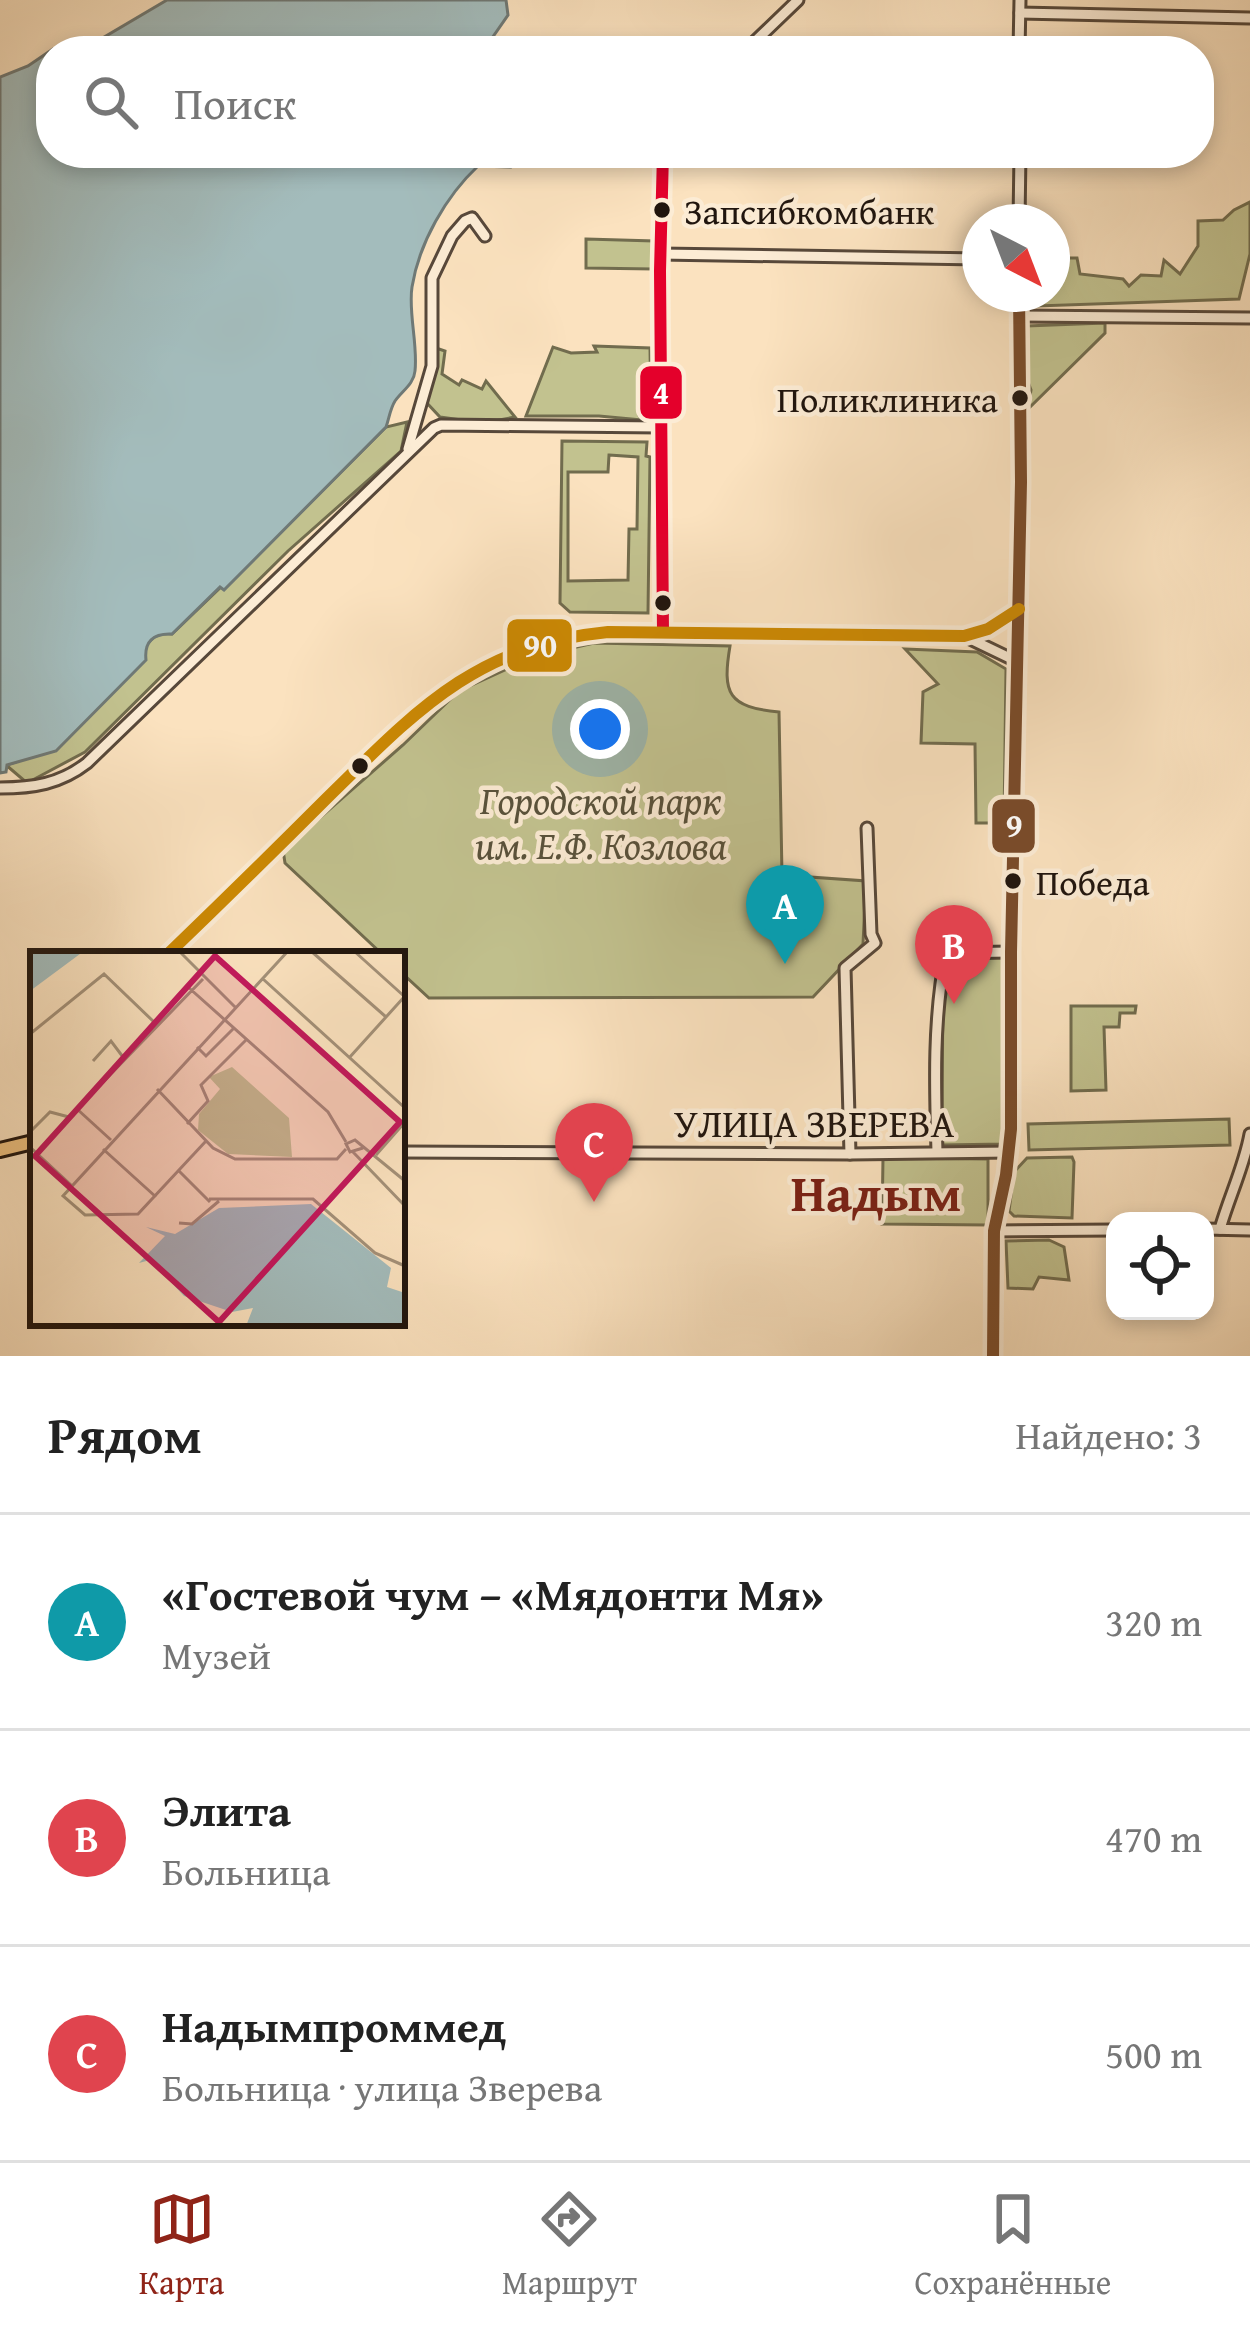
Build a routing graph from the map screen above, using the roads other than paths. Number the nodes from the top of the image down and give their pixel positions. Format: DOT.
graph roads {
  1 [pos="798,0"];
  2 [pos="1020,0"];
  3 [pos="1020,13"];
  4 [pos="1250,18"];
  5 [pos="761,36"];
  6 [pos="1019,36"];
  7 [pos="663,168"];
  8 [pos="1020,168"];
  9 [pos="1019,204"];
  10 [pos="485,236"];
  11 [pos="660,254"];
  12 [pos="962,260"];
  13 [pos="1020,312"];
  14 [pos="1020,316"];
  15 [pos="1250,317"];
  16 [pos="420,409"];
  17 [pos="455,426"];
  18 [pos="661,428"];
  19 [pos="422,439"];
  20 [pos="407,454"];
  21 [pos="1019,609"];
  22 [pos="663,632"];
  23 [pos="964,636"];
  24 [pos="1018,662"];
  25 [pos="0,788"];
  26 [pos="867,828"];
  27 [pos="171,951"];
  28 [pos="1011,952"];
  29 [pos="1250,1134"];
  30 [pos="30,1143"];
  31 [pos="0,1150"];
  32 [pos="405,1152"];
  33 [pos="937,1152"];
  34 [pos="1010,1152"];
  35 [pos="850,1154"];
  36 [pos="1214,1229"];
  37 [pos="1220,1229"];
  38 [pos="1106,1230"];
  39 [pos="1250,1230"];
  40 [pos="994,1231"];
  41 [pos="993,1356"];
  1 -- 5 [label="street"];
  2 -- 3 [label="street"];
  3 -- 4 [label="street"];
  3 -- 6 [label="street"];
  7 -- 11 [label="street"];
  8 -- 9 [label="street"];
  10 -- 16 [label="street"];
  11 -- 12 [label="street"];
  11 -- 18 [label="street"];
  13 -- 14 [label="street"];
  14 -- 15 [label="street"];
  14 -- 21 [label="street"];
  16 -- 17 [label="street"];
  16 -- 19 [label="street"];
  16 -- 20 [label="street"];
  17 -- 18 [label="street"];
  17 -- 19 [label="street"];
  18 -- 22 [label="street"];
  19 -- 20 [label="street"];
  20 -- 25 [label="street"];
  21 -- 23 [label="street"];
  21 -- 24 [label="street"];
  22 -- 23 [label="street"];
  22 -- 27 [label="street"];
  23 -- 24 [label="street"];
  24 -- 28 [label="street"];
  26 -- 35 [label="street"];
  28 -- 33 [label="street"];
  28 -- 34 [label="street"];
  29 -- 37 [label="street"];
  30 -- 31 [label="main road"];
  32 -- 35 [label="street, УЛИЦА ЗВЕРЕВА"];
  33 -- 34 [label="street, УЛИЦА ЗВЕРЕВА"];
  33 -- 35 [label="street, УЛИЦА ЗВЕРЕВА"];
  34 -- 40 [label="street"];
  36 -- 37 [label="street"];
  37 -- 39 [label="street"];
  38 -- 40 [label="street"];
  40 -- 41 [label="street"];
}
